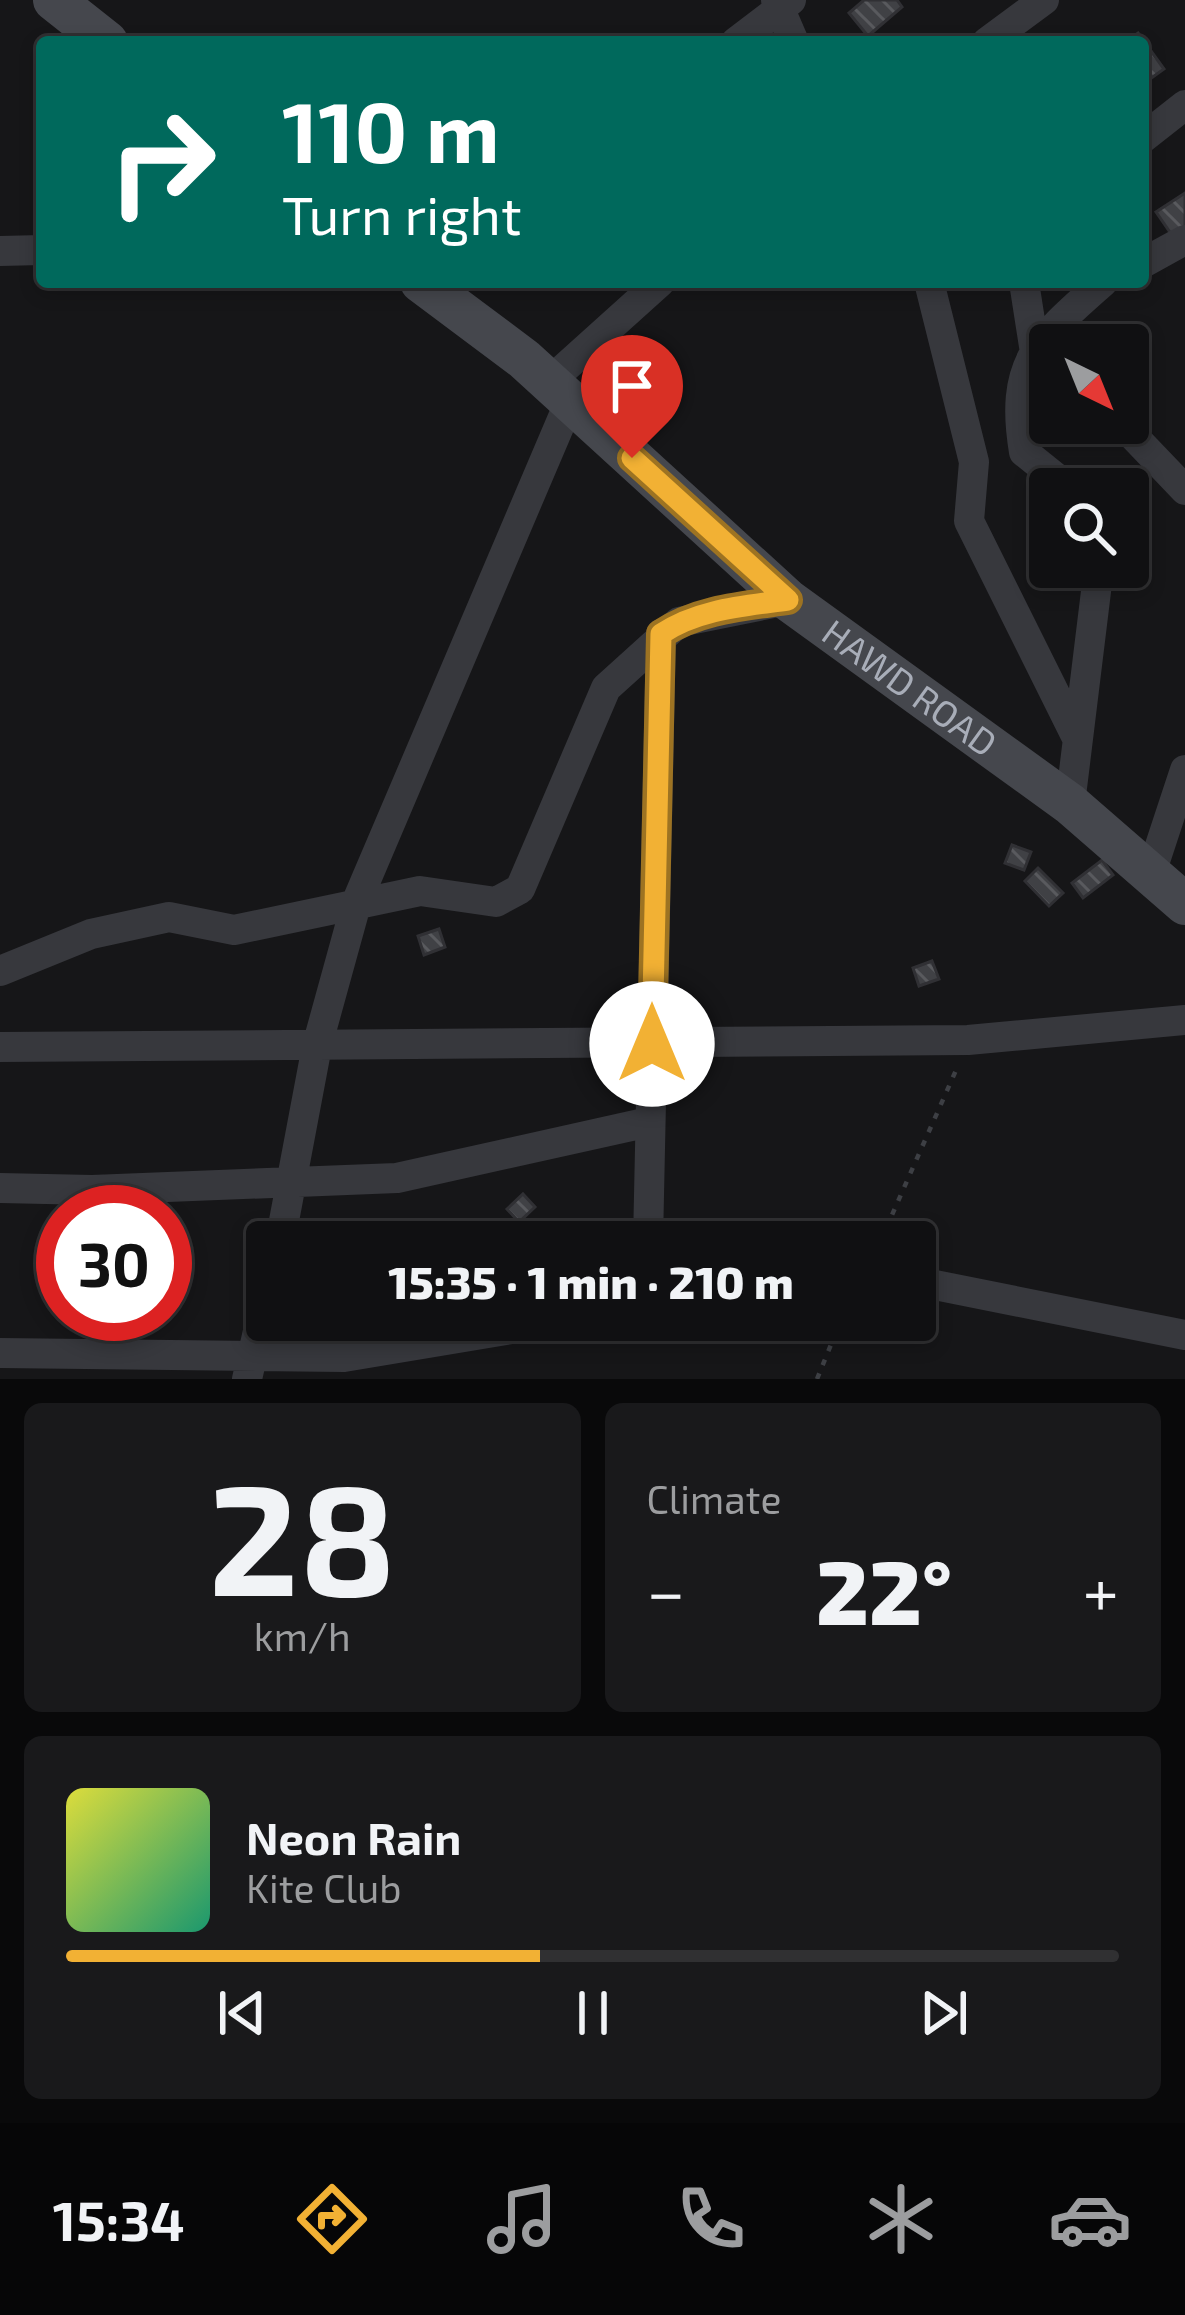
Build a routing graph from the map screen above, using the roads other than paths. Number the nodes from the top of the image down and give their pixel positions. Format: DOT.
graph roads {
  1 [pos="54,0"];
  2 [pos="1044,0"];
  3 [pos="782,3"];
  4 [pos="99,36"];
  5 [pos="743,36"];
  6 [pos="792,36"];
  7 [pos="995,36"];
  8 [pos="1185,105"];
  9 [pos="1149,133"];
  10 [pos="1185,240"];
  11 [pos="36,250"];
  12 [pos="0,251"];
  13 [pos="1149,260"];
  14 [pos="430,288"];
  15 [pos="655,288"];
  16 [pos="930,288"];
  17 [pos="1025,288"];
  18 [pos="1095,288"];
  19 [pos="1033,324"];
  20 [pos="1056,324"];
  21 [pos="1029,376"];
  22 [pos="560,392"];
  23 [pos="1146,444"];
  24 [pos="1044,468"];
  25 [pos="1185,490"];
  26 [pos="1096,588"];
  27 [pos="788,600"];
  28 [pos="661,634"];
  29 [pos="1077,738"];
  30 [pos="1185,770"];
  31 [pos="1070,804"];
  32 [pos="1151,873"];
  33 [pos="357,901"];
  34 [pos="1185,904"];
  35 [pos="0,971"];
  36 [pos="1185,1020"];
  37 [pos="652,1044"];
  38 [pos="317,1046"];
  39 [pos="0,1047"];
  40 [pos="650,1122"];
  41 [pos="295,1182"];
  42 [pos="0,1188"];
  43 [pos="285,1221"];
  44 [pos="648,1221"];
  45 [pos="936,1285"];
  46 [pos="1185,1335"];
  47 [pos="440,1341"];
  48 [pos="0,1353"];
  49 [pos="249,1370"];
  1 -- 4 [label="main road"];
  2 -- 7 [label="street"];
  3 -- 5 [label="street"];
  3 -- 6 [label="street"];
  8 -- 9 [label="street"];
  10 -- 13 [label="street"];
  11 -- 12 [label="street"];
  14 -- 22 [label="main road, HAWD ROAD"];
  15 -- 22 [label="street"];
  16 -- 29 [label="street"];
  17 -- 19 [label="street"];
  18 -- 20 [label="street"];
  21 -- 24 [label="street"];
  22 -- 27 [label="main road, HAWD ROAD"];
  22 -- 33 [label="street"];
  23 -- 25 [label="street"];
  26 -- 29 [label="street"];
  27 -- 28 [label="street"];
  27 -- 31 [label="main road, HAWD ROAD"];
  28 -- 33 [label="street"];
  28 -- 37 [label="street"];
  29 -- 31 [label="street"];
  30 -- 32 [label="street"];
  31 -- 32 [label="main road, HAWD ROAD"];
  32 -- 34 [label="main road, HAWD ROAD"];
  33 -- 35 [label="street"];
  33 -- 38 [label="street"];
  36 -- 37 [label="street"];
  37 -- 38 [label="street"];
  37 -- 40 [label="street"];
  38 -- 39 [label="street"];
  38 -- 41 [label="street"];
  40 -- 41 [label="street"];
  40 -- 44 [label="street"];
  41 -- 42 [label="street"];
  41 -- 43 [label="street"];
  45 -- 46 [label="street"];
  47 -- 49 [label="street"];
  48 -- 49 [label="street"];
}
